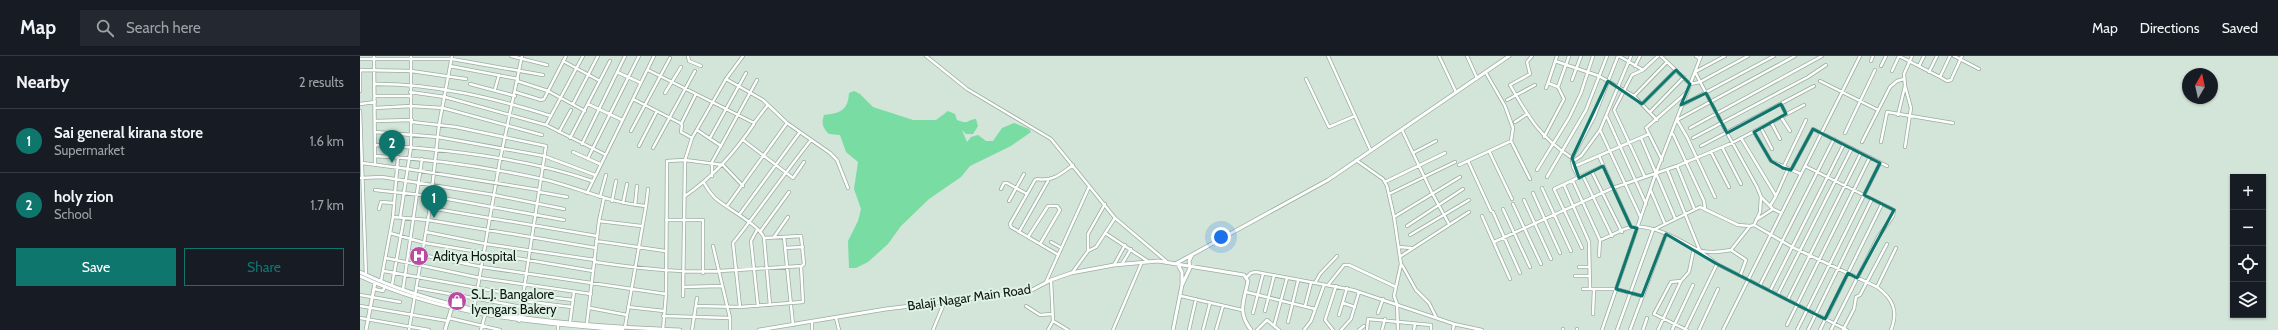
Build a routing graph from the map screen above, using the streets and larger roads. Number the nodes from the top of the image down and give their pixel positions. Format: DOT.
graph roads {
  1 [pos="511,56"];
  2 [pos="566,56"];
  3 [pos="583,56"];
  4 [pos="598,56"];
  5 [pos="625,56"];
  6 [pos="639,56"];
  7 [pos="654,56"];
  8 [pos="688,56"];
  9 [pos="743,56"];
  10 [pos="926,56"];
  11 [pos="1328,56"];
  12 [pos="1439,56"];
  13 [pos="1467,56"];
  14 [pos="1509,56"];
  15 [pos="1532,56"];
  16 [pos="1557,56"];
  17 [pos="1569,56"];
  18 [pos="1581,56"];
  19 [pos="1593,56"];
  20 [pos="1607,56"];
  21 [pos="1619,56"];
  22 [pos="1631,56"];
  23 [pos="1640,56"];
  24 [pos="1658,56"];
  25 [pos="1661,56"];
  26 [pos="1696,56"];
  27 [pos="1725,56"];
  28 [pos="1748,56"];
  29 [pos="1774,56"];
  30 [pos="1795,56"];
  31 [pos="1822,56"];
  32 [pos="1860,56"];
  33 [pos="1873,56"];
  34 [pos="1886,56"];
  35 [pos="1899,56"];
  36 [pos="1912,56"];
  37 [pos="1924,56"];
  38 [pos="1937,56"];
  39 [pos="1950,56"];
  40 [pos="1954,56"];
  41 [pos="1962,56"];
  42 [pos="374,57"];
  43 [pos="411,57"];
  44 [pos="452,57"];
  45 [pos="1701,57"];
  46 [pos="522,58"];
  47 [pos="670,58"];
  48 [pos="360,59"];
  49 [pos="1961,59"];
  50 [pos="563,61"];
  51 [pos="1555,61"];
  52 [pos="1870,61"];
  53 [pos="610,62"];
  54 [pos="1628,62"];
  55 [pos="1667,62"];
  56 [pos="1909,62"];
  57 [pos="547,65"];
  58 [pos="1566,65"];
  59 [pos="1826,65"];
  60 [pos="450,66"];
  61 [pos="701,66"];
  62 [pos="1635,66"];
  63 [pos="1881,66"];
  64 [pos="1919,66"];
  65 [pos="681,67"];
  66 [pos="576,68"];
  67 [pos="1576,68"];
  68 [pos="375,69"];
  69 [pos="1979,69"];
  70 [pos="360,70"];
  71 [pos="520,70"];
  72 [pos="648,70"];
  73 [pos="1643,70"];
  74 [pos="1676,70"];
  75 [pos="1875,70"];
  76 [pos="411,71"];
  77 [pos="695,71"];
  78 [pos="1892,71"];
  79 [pos="617,72"];
  80 [pos="1587,72"];
  81 [pos="1696,72"];
  82 [pos="1929,72"];
  83 [pos="746,73"];
  84 [pos="1486,73"];
  85 [pos="499,75"];
  86 [pos="543,75"];
  87 [pos="588,75"];
  88 [pos="660,76"];
  89 [pos="1599,76"];
  90 [pos="449,77"];
  91 [pos="1684,77"];
  92 [pos="1940,77"];
  93 [pos="629,78"];
  94 [pos="466,79"];
  95 [pos="726,79"];
  96 [pos="1306,79"];
  97 [pos="1477,79"];
  98 [pos="1904,79"];
  99 [pos="518,80"];
  100 [pos="757,80"];
  101 [pos="1572,80"];
  102 [pos="600,81"];
  103 [pos="1608,81"];
  104 [pos="1820,81"];
  105 [pos="672,82"];
  106 [pos="1700,82"];
  107 [pos="1548,83"];
  108 [pos="376,84"];
  109 [pos="411,84"];
  110 [pos="470,84"];
  111 [pos="641,84"];
  112 [pos="1690,84"];
  113 [pos="1535,85"];
  114 [pos="1814,86"];
  115 [pos="1905,86"];
  116 [pos="738,87"];
  117 [pos="1558,87"];
  118 [pos="1546,88"];
  119 [pos="1617,88"];
  120 [pos="446,89"];
  121 [pos="495,89"];
  122 [pos="685,89"];
  123 [pos="548,91"];
  124 [pos="1624,91"];
  125 [pos="360,92"];
  126 [pos="410,92"];
  127 [pos="515,92"];
  128 [pos="750,92"];
  129 [pos="1456,92"];
  130 [pos="1687,92"];
  131 [pos="665,93"];
  132 [pos="1706,93"];
  133 [pos="1841,93"];
  134 [pos="696,94"];
  135 [pos="1516,94"];
  136 [pos="376,96"];
  137 [pos="410,96"];
  138 [pos="514,96"];
  139 [pos="1634,96"];
  140 [pos="445,97"];
  141 [pos="560,97"];
  142 [pos="633,99"];
  143 [pos="1507,100"];
  144 [pos="1860,101"];
  145 [pos="375,102"];
  146 [pos="1711,102"];
  147 [pos="712,103"];
  148 [pos="360,104"];
  149 [pos="513,104"];
  150 [pos="573,104"];
  151 [pos="588,104"];
  152 [pos="1642,104"];
  153 [pos="1683,104"];
  154 [pos="1781,104"];
  155 [pos="644,105"];
  156 [pos="1804,105"];
  157 [pos="411,106"];
  158 [pos="767,106"];
  159 [pos="375,108"];
  160 [pos="442,108"];
  161 [pos="726,109"];
  162 [pos="360,110"];
  163 [pos="571,110"];
  164 [pos="599,110"];
  165 [pos="1878,110"];
  166 [pos="585,111"];
  167 [pos="657,111"];
  168 [pos="1650,112"];
  169 [pos="1716,113"];
  170 [pos="1527,114"];
  171 [pos="1786,114"];
  172 [pos="1898,114"];
  173 [pos="510,115"];
  174 [pos="610,115"];
  175 [pos="738,115"];
  176 [pos="551,116"];
  177 [pos="1355,116"];
  178 [pos="1607,117"];
  179 [pos="1781,117"];
  180 [pos="1910,117"];
  181 [pos="670,118"];
  182 [pos="622,120"];
  183 [pos="1657,120"];
  184 [pos="1677,120"];
  185 [pos="1806,120"];
  186 [pos="375,121"];
  187 [pos="412,121"];
  188 [pos="1515,122"];
  189 [pos="1771,122"];
  190 [pos="787,123"];
  191 [pos="1722,123"];
  192 [pos="1953,123"];
  193 [pos="681,124"];
  194 [pos="754,124"];
  195 [pos="439,125"];
  196 [pos="546,125"];
  197 [pos="507,127"];
  198 [pos="1690,128"];
  199 [pos="1761,128"];
  200 [pos="697,130"];
  201 [pos="1402,130"];
  202 [pos="1600,130"];
  203 [pos="631,131"];
  204 [pos="1790,131"];
  205 [pos="376,132"];
  206 [pos="559,132"];
  207 [pos="800,132"];
  208 [pos="1754,132"];
  209 [pos="1822,132"];
  210 [pos="1727,133"];
  211 [pos="1845,133"];
  212 [pos="1649,134"];
  213 [pos="1672,134"];
  214 [pos="411,135"];
  215 [pos="542,135"];
  216 [pos="438,137"];
  217 [pos="1544,137"];
  218 [pos="504,138"];
  219 [pos="570,138"];
  220 [pos="692,138"];
  221 [pos="710,138"];
  222 [pos="1641,138"];
  223 [pos="1693,138"];
  224 [pos="1741,138"];
  225 [pos="1780,139"];
  226 [pos="1834,139"];
  227 [pos="743,140"];
  228 [pos="811,140"];
  229 [pos="1436,141"];
  230 [pos="1512,141"];
  231 [pos="1862,142"];
  232 [pos="1881,142"];
  233 [pos="1630,143"];
  234 [pos="1732,143"];
  235 [pos="582,144"];
  236 [pos="1844,144"];
  237 [pos="375,145"];
  238 [pos="1553,145"];
  239 [pos="639,146"];
  240 [pos="721,146"];
  241 [pos="1701,146"];
  242 [pos="411,147"];
  243 [pos="1620,147"];
  244 [pos="1722,147"];
  245 [pos="1905,147"];
  246 [pos="653,148"];
  247 [pos="1852,148"];
  248 [pos="437,149"];
  249 [pos="502,149"];
  250 [pos="593,149"];
  251 [pos="1370,149"];
  252 [pos="1772,149"];
  253 [pos="1489,151"];
  254 [pos="1562,151"];
  255 [pos="1608,151"];
  256 [pos="573,152"];
  257 [pos="1711,152"];
  258 [pos="1413,153"];
  259 [pos="1445,153"];
  260 [pos="1861,153"];
  261 [pos="604,154"];
  262 [pos="375,156"];
  263 [pos="544,156"];
  264 [pos="764,156"];
  265 [pos="1599,156"];
  266 [pos="398,157"];
  267 [pos="1697,157"];
  268 [pos="1870,157"];
  269 [pos="410,158"];
  270 [pos="588,158"];
  271 [pos="1572,158"];
  272 [pos="422,159"];
  273 [pos="500,160"];
  274 [pos="685,160"];
  275 [pos="1356,160"];
  276 [pos="435,161"];
  277 [pos="1468,161"];
  278 [pos="1662,161"];
  279 [pos="712,162"];
  280 [pos="804,162"];
  281 [pos="1455,162"];
  282 [pos="1572,162"];
  283 [pos="1686,162"];
  284 [pos="362,163"];
  285 [pos="1880,163"];
  286 [pos="375,164"];
  287 [pos="600,164"];
  288 [pos="775,164"];
  289 [pos="1418,164"];
  290 [pos="723,165"];
  291 [pos="1459,165"];
  292 [pos="1073,166"];
  293 [pos="1603,166"];
  294 [pos="1677,166"];
  295 [pos="1805,166"];
  296 [pos="1887,166"];
  297 [pos="396,167"];
  298 [pos="543,167"];
  299 [pos="1573,167"];
  300 [pos="1783,168"];
  301 [pos="408,169"];
  302 [pos="1667,169"];
  303 [pos="1537,170"];
  304 [pos="1789,170"];
  305 [pos="421,171"];
  306 [pos="498,171"];
  307 [pos="785,172"];
  308 [pos="1592,172"];
  309 [pos="1817,172"];
  310 [pos="433,173"];
  311 [pos="1656,173"];
  312 [pos="1024,174"];
  313 [pos="1801,174"];
  314 [pos="595,175"];
  315 [pos="606,175"];
  316 [pos="712,176"];
  317 [pos="1460,176"];
  318 [pos="1583,176"];
  319 [pos="1826,176"];
  320 [pos="1424,177"];
  321 [pos="1547,177"];
  322 [pos="1645,177"];
  323 [pos="361,178"];
  324 [pos="1579,178"];
  325 [pos="395,179"];
  326 [pos="541,179"];
  327 [pos="1530,179"];
  328 [pos="1048,180"];
  329 [pos="1634,180"];
  330 [pos="592,181"];
  331 [pos="616,181"];
  332 [pos="1573,181"];
  333 [pos="1835,181"];
  334 [pos="407,182"];
  335 [pos="1385,182"];
  336 [pos="496,183"];
  337 [pos="704,183"];
  338 [pos="419,184"];
  339 [pos="627,184"];
  340 [pos="1624,184"];
  341 [pos="1741,184"];
  342 [pos="432,185"];
  343 [pos="1564,185"];
  344 [pos="638,186"];
  345 [pos="743,186"];
  346 [pos="1089,186"];
  347 [pos="1845,186"];
  348 [pos="1729,187"];
  349 [pos="848,188"];
  350 [pos="1016,188"];
  351 [pos="1463,188"];
  352 [pos="1542,188"];
  353 [pos="1613,188"];
  354 [pos="648,189"];
  355 [pos="1001,189"];
  356 [pos="375,190"];
  357 [pos="1651,190"];
  358 [pos="1854,190"];
  359 [pos="539,191"];
  360 [pos="395,192"];
  361 [pos="789,192"];
  362 [pos="405,193"];
  363 [pos="587,193"];
  364 [pos="1432,193"];
  365 [pos="1533,193"];
  366 [pos="1602,193"];
  367 [pos="1027,194"];
  368 [pos="1389,194"];
  369 [pos="418,195"];
  370 [pos="494,195"];
  371 [pos="1864,195"];
  372 [pos="431,196"];
  373 [pos="1776,196"];
  374 [pos="567,197"];
  375 [pos="600,197"];
  376 [pos="684,197"];
  377 [pos="1593,197"];
  378 [pos="1715,197"];
  379 [pos="1761,197"];
  380 [pos="604,198"];
  381 [pos="1512,199"];
  382 [pos="1872,199"];
  383 [pos="1469,200"];
  384 [pos="1524,200"];
  385 [pos="612,201"];
  386 [pos="1009,201"];
  387 [pos="1583,201"];
  388 [pos="394,203"];
  389 [pos="536,203"];
  390 [pos="623,203"];
  391 [pos="1105,204"];
  392 [pos="1438,204"];
  393 [pos="1513,204"];
  394 [pos="1646,204"];
  395 [pos="1882,204"];
  396 [pos="635,205"];
  397 [pos="1574,205"];
  398 [pos="646,206"];
  399 [pos="727,206"];
  400 [pos="1770,206"];
  401 [pos="492,207"];
  402 [pos="430,208"];
  403 [pos="1694,208"];
  404 [pos="379,209"];
  405 [pos="564,209"];
  406 [pos="1503,209"];
  407 [pos="1705,209"];
  408 [pos="1773,209"];
  409 [pos="1564,210"];
  410 [pos="1469,212"];
  411 [pos="1686,213"];
  412 [pos="1782,213"];
  413 [pos="1444,214"];
  414 [pos="1554,214"];
  415 [pos="534,215"];
  416 [pos="738,215"];
  417 [pos="1482,216"];
  418 [pos="393,217"];
  419 [pos="788,217"];
  420 [pos="1394,217"];
  421 [pos="400,218"];
  422 [pos="404,218"];
  423 [pos="1115,218"];
  424 [pos="1641,218"];
  425 [pos="1676,218"];
  426 [pos="414,219"];
  427 [pos="490,219"];
  428 [pos="1544,219"];
  429 [pos="428,220"];
  430 [pos="564,220"];
  431 [pos="666,220"];
  432 [pos="684,220"];
  433 [pos="1756,220"];
  434 [pos="599,221"];
  435 [pos="749,223"];
  436 [pos="1450,224"];
  437 [pos="1535,224"];
  438 [pos="1665,224"];
  439 [pos="1754,225"];
  440 [pos="641,226"];
  441 [pos="1407,226"];
  442 [pos="1750,226"];
  443 [pos="533,227"];
  444 [pos="1631,227"];
  445 [pos="1524,228"];
  446 [pos="1637,228"];
  447 [pos="1653,230"];
  448 [pos="488,231"];
  449 [pos="759,231"];
  450 [pos="426,232"];
  451 [pos="1019,232"];
  452 [pos="1622,232"];
  453 [pos="390,233"];
  454 [pos="1105,233"];
  455 [pos="1514,233"];
  456 [pos="1666,234"];
  457 [pos="1410,235"];
  458 [pos="401,236"];
  459 [pos="597,236"];
  460 [pos="1612,236"];
  461 [pos="1770,236"];
  462 [pos="784,237"];
  463 [pos="1028,237"];
  464 [pos="1504,237"];
  465 [pos="411,238"];
  466 [pos="531,238"];
  467 [pos="764,238"];
  468 [pos="774,238"];
  469 [pos="1600,240"];
  470 [pos="596,241"];
  471 [pos="1051,242"];
  472 [pos="1494,242"];
  473 [pos="1782,242"];
  474 [pos="425,243"];
  475 [pos="486,244"];
  476 [pos="1040,244"];
  477 [pos="1887,244"];
  478 [pos="1125,245"];
  479 [pos="712,246"];
  480 [pos="803,247"];
  481 [pos="1060,247"];
  482 [pos="1399,247"];
  483 [pos="1792,247"];
  484 [pos="596,248"];
  485 [pos="638,248"];
  486 [pos="785,248"];
  487 [pos="1412,248"];
  488 [pos="1582,248"];
  489 [pos="1694,248"];
  490 [pos="1896,248"];
  491 [pos="1130,249"];
  492 [pos="529,250"];
  493 [pos="1731,250"];
  494 [pos="665,251"];
  495 [pos="1088,251"];
  496 [pos="1571,251"];
  497 [pos="1700,251"];
  498 [pos="1800,251"];
  499 [pos="484,254"];
  500 [pos="1057,254"];
  501 [pos="1560,254"];
  502 [pos="422,255"];
  503 [pos="1192,255"];
  504 [pos="1336,256"];
  505 [pos="1401,256"];
  506 [pos="1599,256"];
  507 [pos="1811,256"];
  508 [pos="386,258"];
  509 [pos="1551,259"];
  510 [pos="1820,260"];
  511 [pos="397,261"];
  512 [pos="595,261"];
  513 [pos="1166,261"];
  514 [pos="528,262"];
  515 [pos="1142,262"];
  516 [pos="1149,262"];
  517 [pos="407,263"];
  518 [pos="1177,263"];
  519 [pos="1122,264"];
  520 [pos="1401,264"];
  521 [pos="1542,264"];
  522 [pos="1717,264"];
  523 [pos="1829,264"];
  524 [pos="1114,265"];
  525 [pos="800,266"];
  526 [pos="421,267"];
  527 [pos="482,267"];
  528 [pos="1530,267"];
  529 [pos="1579,267"];
  530 [pos="1590,267"];
  531 [pos="635,268"];
  532 [pos="787,268"];
  533 [pos="1190,268"];
  534 [pos="1838,268"];
  535 [pos="767,269"];
  536 [pos="736,270"];
  537 [pos="754,270"];
  538 [pos="384,271"];
  539 [pos="360,272"];
  540 [pos="593,272"];
  541 [pos="666,272"];
  542 [pos="717,272"];
  543 [pos="395,273"];
  544 [pos="526,273"];
  545 [pos="683,273"];
  546 [pos="702,273"];
  547 [pos="1071,273"];
  548 [pos="1520,273"];
  549 [pos="1848,273"];
  550 [pos="406,274"];
  551 [pos="1263,274"];
  552 [pos="366,275"];
  553 [pos="360,276"];
  554 [pos="419,276"];
  555 [pos="1274,276"];
  556 [pos="1575,276"];
  557 [pos="1590,276"];
  558 [pos="1740,276"];
  559 [pos="480,278"];
  560 [pos="1247,278"];
  561 [pos="1287,278"];
  562 [pos="1857,278"];
  563 [pos="1510,279"];
  564 [pos="1051,280"];
  565 [pos="1298,280"];
  566 [pos="1748,280"];
  567 [pos="381,281"];
  568 [pos="1682,281"];
  569 [pos="1866,282"];
  570 [pos="375,283"];
  571 [pos="1046,283"];
  572 [pos="1311,283"];
  573 [pos="1315,283"];
  574 [pos="592,284"];
  575 [pos="392,285"];
  576 [pos="1182,285"];
  577 [pos="1326,285"];
  578 [pos="1693,285"];
  579 [pos="385,286"];
  580 [pos="524,286"];
  581 [pos="722,286"];
  582 [pos="1336,286"];
  583 [pos="1760,286"];
  584 [pos="684,287"];
  585 [pos="1396,287"];
  586 [pos="1877,287"];
  587 [pos="417,288"];
  588 [pos="478,288"];
  589 [pos="1347,288"];
  590 [pos="374,289"];
  591 [pos="403,289"];
  592 [pos="632,289"];
  593 [pos="1583,289"];
  594 [pos="1590,289"];
  595 [pos="1594,289"];
  596 [pos="1616,289"];
  597 [pos="1718,289"];
  598 [pos="1770,291"];
  599 [pos="574,292"];
  600 [pos="1246,292"];
  601 [pos="1359,292"];
  602 [pos="1631,292"];
  603 [pos="592,294"];
  604 [pos="666,294"];
  605 [pos="1778,294"];
  606 [pos="360,295"];
  607 [pos="416,295"];
  608 [pos="523,295"];
  609 [pos="1258,295"];
  610 [pos="683,296"];
  611 [pos="1180,296"];
  612 [pos="1642,296"];
  613 [pos="373,297"];
  614 [pos="697,298"];
  615 [pos="1269,298"];
  616 [pos="476,299"];
  617 [pos="1196,299"];
  618 [pos="1383,299"];
  619 [pos="1788,299"];
  620 [pos="573,300"];
  621 [pos="522,301"];
  622 [pos="945,301"];
  623 [pos="1282,301"];
  624 [pos="400,302"];
  625 [pos="790,303"];
  626 [pos="1210,303"];
  627 [pos="1293,303"];
  628 [pos="1343,303"];
  629 [pos="1398,304"];
  630 [pos="1797,304"];
  631 [pos="770,305"];
  632 [pos="360,306"];
  633 [pos="696,306"];
  634 [pos="727,306"];
  635 [pos="758,306"];
  636 [pos="1026,306"];
  637 [pos="1222,306"];
  638 [pos="1305,306"];
  639 [pos="370,307"];
  640 [pos="452,307"];
  641 [pos="522,307"];
  642 [pos="572,307"];
  643 [pos="628,307"];
  644 [pos="740,307"];
  645 [pos="1355,307"];
  646 [pos="590,308"];
  647 [pos="474,309"];
  648 [pos="1315,309"];
  649 [pos="1807,309"];
  650 [pos="1242,310"];
  651 [pos="664,311"];
  652 [pos="1265,311"];
  653 [pos="1253,313"];
  654 [pos="412,314"];
  655 [pos="1052,314"];
  656 [pos="1378,314"];
  657 [pos="1593,314"];
  658 [pos="1816,314"];
  659 [pos="485,315"];
  660 [pos="627,315"];
  661 [pos="1339,315"];
  662 [pos="663,316"];
  663 [pos="1436,317"];
  664 [pos="360,318"];
  665 [pos="693,318"];
  666 [pos="730,318"];
  667 [pos="836,318"];
  668 [pos="1646,318"];
  669 [pos="1663,318"];
  670 [pos="368,319"];
  671 [pos="520,319"];
  672 [pos="1826,319"];
  673 [pos="1385,320"];
  674 [pos="448,321"];
  675 [pos="1053,321"];
  676 [pos="570,322"];
  677 [pos="1288,322"];
  678 [pos="1399,322"];
  679 [pos="587,323"];
  680 [pos="812,323"];
  681 [pos="1415,324"];
  682 [pos="1454,324"];
  683 [pos="1675,324"];
  684 [pos="1835,324"];
  685 [pos="558,325"];
  686 [pos="792,325"];
  687 [pos="1787,325"];
  688 [pos="410,326"];
  689 [pos="482,326"];
  690 [pos="1274,326"];
  691 [pos="1328,326"];
  692 [pos="1364,326"];
  693 [pos="1466,326"];
  694 [pos="624,328"];
  695 [pos="1845,329"];
  696 [pos="366,330"];
  697 [pos="409,330"];
  698 [pos="430,330"];
  699 [pos="445,330"];
  700 [pos="481,330"];
  701 [pos="500,330"];
  702 [pos="558,330"];
  703 [pos="663,330"];
  704 [pos="680,330"];
  705 [pos="692,330"];
  706 [pos="730,330"];
  707 [pos="759,330"];
  708 [pos="812,330"];
  709 [pos="839,330"];
  710 [pos="933,330"];
  711 [pos="1048,330"];
  712 [pos="1068,330"];
  713 [pos="1113,330"];
  714 [pos="1173,330"];
  715 [pos="1189,330"];
  716 [pos="1203,330"];
  717 [pos="1216,330"];
  718 [pos="1251,330"];
  719 [pos="1257,330"];
  720 [pos="1279,330"];
  721 [pos="1304,330"];
  722 [pos="1324,330"];
  723 [pos="1332,330"];
  724 [pos="1341,330"];
  725 [pos="1360,330"];
  726 [pos="1367,330"];
  727 [pos="1382,330"];
  728 [pos="1398,330"];
  729 [pos="1414,330"];
  730 [pos="1431,330"];
  731 [pos="1453,330"];
  732 [pos="1465,330"];
  733 [pos="1478,330"];
  734 [pos="1482,330"];
  735 [pos="1602,330"];
  736 [pos="1616,330"];
  737 [pos="1630,330"];
  738 [pos="1642,330"];
  739 [pos="1658,330"];
  740 [pos="1672,330"];
  741 [pos="1686,330"];
  742 [pos="1698,330"];
  743 [pos="1723,330"];
  744 [pos="1796,330"];
  745 [pos="1808,330"];
  746 [pos="1820,330"];
  747 [pos="1831,330"];
  748 [pos="1890,330"];
  1 -- 46 [label="street"];
  2 -- 50 [label="street"];
  3 -- 66 [label="street"];
  4 -- 87 [label="street"];
  5 -- 79 [label="street"];
  6 -- 93 [label="street"];
  7 -- 72 [label="street"];
  8 -- 61 [label="street"];
  9 -- 95 [label="street"];
  10 -- 292 [label="street"];
  11 -- 177 [label="street"];
  12 -- 129 [label="street"];
  13 -- 97 [label="street"];
  14 -- 84 [label="street"];
  15 -- 135 [label="street"];
  16 -- 51 [label="street"];
  17 -- 58 [label="street"];
  18 -- 67 [label="street"];
  19 -- 80 [label="street"];
  20 -- 89 [label="street"];
  21 -- 54 [label="street"];
  21 -- 103 [label="street"];
  22 -- 54 [label="street"];
  23 -- 62 [label="street"];
  24 -- 73 [label="street"];
  25 -- 55 [label="street"];
  26 -- 45 [label="street"];
  27 -- 81 [label="street"];
  28 -- 106 [label="street"];
  29 -- 132 [label="street"];
  30 -- 146 [label="street"];
  31 -- 169 [label="street"];
  32 -- 133 [label="street"];
  33 -- 52 [label="street"];
  34 -- 63 [label="street"];
  35 -- 56 [label="street"];
  35 -- 78 [label="street"];
  36 -- 56 [label="street"];
  37 -- 64 [label="street"];
  38 -- 82 [label="street"];
  39 -- 92 [label="street"];
  40 -- 49 [label="street"];
  41 -- 49 [label="street"];
  42 -- 43 [label="street"];
  42 -- 48 [label="street"];
  42 -- 68 [label="street"];
  43 -- 44 [label="street"];
  43 -- 76 [label="street"];
  44 -- 60 [label="street"];
  44 -- 71 [label="street"];
  45 -- 81 [label="street"];
  46 -- 57 [label="street"];
  46 -- 71 [label="street"];
  47 -- 88 [label="street"];
  49 -- 69 [label="street"];
  49 -- 92 [label="street"];
  50 -- 66 [label="street"];
  50 -- 123 [label="street"];
  51 -- 58 [label="street"];
  51 -- 107 [label="street"];
  53 -- 102 [label="street"];
  54 -- 62 [label="street"];
  54 -- 119 [label="street"];
  55 -- 74 [label="street"];
  55 -- 139 [label="street"];
  56 -- 64 [label="street"];
  56 -- 98 [label="street"];
  58 -- 67 [label="street"];
  58 -- 117 [label="street"];
  59 -- 191 [label="street"];
  60 -- 85 [label="street"];
  60 -- 90 [label="street"];
  62 -- 73 [label="street"];
  64 -- 82 [label="street"];
  65 -- 105 [label="street"];
  66 -- 87 [label="street"];
  66 -- 141 [label="street"];
  67 -- 80 [label="street"];
  67 -- 101 [label="street"];
  68 -- 70 [label="street"];
  68 -- 76 [label="street"];
  68 -- 108 [label="street"];
  70 -- 125 [label="street"];
  71 -- 86 [label="street"];
  71 -- 99 [label="street"];
  72 -- 88 [label="street"];
  72 -- 111 [label="street"];
  73 -- 124 [label="street"];
  74 -- 91 [label="street"];
  74 -- 152 [label="street"];
  75 -- 144 [label="street"];
  76 -- 90 [label="street"];
  76 -- 109 [label="street"];
  77 -- 122 [label="street"];
  79 -- 93 [label="street"];
  79 -- 164 [label="street"];
  80 -- 89 [label="street"];
  80 -- 238 [label="street"];
  81 -- 106 [label="street"];
  81 -- 112 [label="street"];
  82 -- 92 [label="street"];
  83 -- 116 [label="street"];
  84 -- 97 [label="street"];
  84 -- 230 [label="street"];
  85 -- 99 [label="street"];
  85 -- 121 [label="street"];
  87 -- 102 [label="street"];
  87 -- 150 [label="street"];
  88 -- 105 [label="street"];
  88 -- 155 [label="street"];
  89 -- 103 [label="street"];
  89 -- 254 [label="street"];
  90 -- 94 [label="street"];
  90 -- 120 [label="street"];
  91 -- 112 [label="street"];
  91 -- 168 [label="street"];
  93 -- 111 [label="street"];
  93 -- 174 [label="street"];
  95 -- 116 [label="street"];
  95 -- 147 [label="street"];
  96 -- 177 [label="street"];
  97 -- 129 [label="street"];
  98 -- 115 [label="street"];
  98 -- 165 [label="street"];
  99 -- 123 [label="street"];
  99 -- 127 [label="street"];
  100 -- 128 [label="street"];
  102 -- 151 [label="street"];
  103 -- 119 [label="street"];
  103 -- 271 [label="street"];
  104 -- 133 [label="street"];
  105 -- 122 [label="street"];
  105 -- 131 [label="street"];
  106 -- 112 [label="street"];
  106 -- 132 [label="street"];
  107 -- 117 [label="street"];
  107 -- 118 [label="street"];
  108 -- 109 [label="street"];
  108 -- 136 [label="street"];
  109 -- 120 [label="street"];
  109 -- 126 [label="street"];
  110 -- 121 [label="street"];
  111 -- 142 [label="street"];
  112 -- 130 [label="street"];
  113 -- 135 [label="street"];
  114 -- 154 [label="street"];
  115 -- 172 [label="street"];
  115 -- 180 [label="street"];
  116 -- 128 [label="street"];
  116 -- 161 [label="street"];
  117 -- 217 [label="street"];
  119 -- 124 [label="street"];
  119 -- 178 [label="street"];
  120 -- 140 [label="street"];
  120 -- 149 [label="street"];
  121 -- 138 [label="street"];
  122 -- 134 [label="street"];
  122 -- 181 [label="street"];
  123 -- 127 [label="street"];
  123 -- 141 [label="street"];
  124 -- 139 [label="street"];
  124 -- 233 [label="street"];
  126 -- 137 [label="street"];
  126 -- 140 [label="street"];
  127 -- 138 [label="street"];
  128 -- 158 [label="street"];
  128 -- 175 [label="street"];
  129 -- 201 [label="street"];
  130 -- 153 [label="street"];
  130 -- 183 [label="street"];
  132 -- 146 [label="street"];
  132 -- 153 [label="street"];
  133 -- 144 [label="street"];
  133 -- 209 [label="street"];
  134 -- 147 [label="street"];
  134 -- 193 [label="street"];
  135 -- 143 [label="street"];
  135 -- 170 [label="street"];
  136 -- 137 [label="street"];
  136 -- 145 [label="street"];
  137 -- 157 [label="street"];
  138 -- 149 [label="street"];
  139 -- 152 [label="street"];
  140 -- 160 [label="street"];
  140 -- 173 [label="street"];
  141 -- 150 [label="street"];
  141 -- 176 [label="street"];
  142 -- 155 [label="street"];
  142 -- 182 [label="street"];
  144 -- 165 [label="street"];
  144 -- 211 [label="street"];
  145 -- 148 [label="street"];
  145 -- 159 [label="street"];
  146 -- 169 [label="street"];
  146 -- 184 [label="street"];
  147 -- 161 [label="street"];
  147 -- 200 [label="street"];
  149 -- 173 [label="street"];
  149 -- 176 [label="street"];
  150 -- 166 [label="street"];
  151 -- 164 [label="street"];
  151 -- 166 [label="street"];
  152 -- 168 [label="street"];
  153 -- 184 [label="street"];
  154 -- 171 [label="street"];
  154 -- 210 [label="street"];
  155 -- 167 [label="street"];
  155 -- 203 [label="street"];
  156 -- 171 [label="street"];
  157 -- 159 [label="street"];
  157 -- 160 [label="street"];
  157 -- 187 [label="street"];
  158 -- 190 [label="street"];
  158 -- 194 [label="street"];
  159 -- 186 [label="street"];
  160 -- 195 [label="street"];
  160 -- 197 [label="street"];
  161 -- 175 [label="street"];
  161 -- 221 [label="street"];
  162 -- 284 [label="street"];
  163 -- 206 [label="street"];
  164 -- 174 [label="street"];
  164 -- 235 [label="street"];
  165 -- 231 [label="street"];
  166 -- 219 [label="street"];
  167 -- 181 [label="street"];
  167 -- 239 [label="street"];
  168 -- 183 [label="street"];
  169 -- 191 [label="street"];
  169 -- 198 [label="street"];
  170 -- 188 [label="street"];
  170 -- 217 [label="street"];
  171 -- 179 [label="street"];
  172 -- 180 [label="street"];
  172 -- 232 [label="street"];
  173 -- 196 [label="street"];
  173 -- 197 [label="street"];
  174 -- 182 [label="street"];
  174 -- 250 [label="street"];
  175 -- 194 [label="street"];
  175 -- 240 [label="street"];
  176 -- 196 [label="street"];
  177 -- 251 [label="street"];
  178 -- 202 [label="street"];
  178 -- 243 [label="street"];
  179 -- 189 [label="street"];
  179 -- 204 [label="street"];
  180 -- 192 [label="street"];
  180 -- 245 [label="street"];
  181 -- 193 [label="street"];
  181 -- 246 [label="street"];
  182 -- 261 [label="street"];
  183 -- 212 [label="street"];
  184 -- 213 [label="street"];
  184 -- 267 [label="street"];
  185 -- 300 [label="street"];
  186 -- 187 [label="street"];
  186 -- 205 [label="street"];
  187 -- 195 [label="street"];
  187 -- 214 [label="street"];
  189 -- 199 [label="street"];
  189 -- 225 [label="street"];
  190 -- 207 [label="street"];
  190 -- 264 [label="street"];
  191 -- 210 [label="street"];
  191 -- 223 [label="street"];
  193 -- 220 [label="street"];
  194 -- 227 [label="street"];
  195 -- 216 [label="street"];
  195 -- 218 [label="street"];
  196 -- 206 [label="street"];
  197 -- 215 [label="street"];
  197 -- 218 [label="street"];
  199 -- 208 [label="street"];
  199 -- 252 [label="street"];
  200 -- 220 [label="street"];
  200 -- 221 [label="street"];
  201 -- 251 [label="street"];
  201 -- 258 [label="street"];
  202 -- 255 [label="street"];
  202 -- 282 [label="street"];
  205 -- 214 [label="street"];
  205 -- 237 [label="street"];
  206 -- 219 [label="street"];
  207 -- 228 [label="street"];
  207 -- 288 [label="street"];
  208 -- 224 [label="street"];
  208 -- 300 [label="street"];
  209 -- 226 [label="street"];
  209 -- 295 [label="street"];
  209 -- 304 [label="street"];
  210 -- 234 [label="street"];
  210 -- 241 [label="street"];
  212 -- 222 [label="street"];
  212 -- 278 [label="street"];
  213 -- 278 [label="street"];
  213 -- 283 [label="street"];
  214 -- 216 [label="street"];
  214 -- 242 [label="street"];
  216 -- 248 [label="street"];
  216 -- 249 [label="street"];
  217 -- 238 [label="street"];
  218 -- 249 [label="street"];
  218 -- 263 [label="street"];
  219 -- 235 [label="street"];
  220 -- 274 [label="street"];
  221 -- 240 [label="street"];
  222 -- 233 [label="street"];
  222 -- 311 [label="street"];
  224 -- 234 [label="street"];
  224 -- 373 [label="street"];
  226 -- 236 [label="street"];
  226 -- 309 [label="street"];
  227 -- 264 [label="street"];
  227 -- 290 [label="street"];
  228 -- 307 [label="street"];
  228 -- 349 [label="street"];
  229 -- 258 [label="street"];
  230 -- 253 [label="street"];
  230 -- 327 [label="street"];
  233 -- 243 [label="street"];
  233 -- 322 [label="street"];
  234 -- 244 [label="street"];
  234 -- 379 [label="street"];
  235 -- 250 [label="street"];
  236 -- 247 [label="street"];
  236 -- 319 [label="street"];
  237 -- 242 [label="street"];
  237 -- 262 [label="street"];
  238 -- 254 [label="street"];
  238 -- 303 [label="street"];
  240 -- 279 [label="street"];
  242 -- 248 [label="street"];
  242 -- 269 [label="street"];
  243 -- 255 [label="street"];
  243 -- 329 [label="street"];
  244 -- 257 [label="street"];
  244 -- 341 [label="street"];
  247 -- 260 [label="street"];
  247 -- 333 [label="street"];
  248 -- 273 [label="street"];
  248 -- 276 [label="street"];
  249 -- 263 [label="street"];
  249 -- 273 [label="street"];
  250 -- 261 [label="street"];
  250 -- 270 [label="street"];
  251 -- 275 [label="street"];
  253 -- 277 [label="street"];
  253 -- 381 [label="street"];
  254 -- 271 [label="street"];
  254 -- 321 [label="street"];
  255 -- 265 [label="street"];
  255 -- 340 [label="street"];
  256 -- 270 [label="street"];
  257 -- 267 [label="street"];
  257 -- 348 [label="street"];
  258 -- 289 [label="street"];
  259 -- 289 [label="street"];
  260 -- 268 [label="street"];
  260 -- 347 [label="street"];
  261 -- 287 [label="street"];
  262 -- 266 [label="street"];
  262 -- 286 [label="street"];
  263 -- 298 [label="street"];
  263 -- 314 [label="street"];
  264 -- 288 [label="street"];
  264 -- 345 [label="street"];
  265 -- 293 [label="street"];
  265 -- 299 [label="street"];
  266 -- 269 [label="street"];
  266 -- 297 [label="street"];
  267 -- 283 [label="street"];
  267 -- 378 [label="street"];
  268 -- 285 [label="street"];
  268 -- 358 [label="street"];
  269 -- 272 [label="street"];
  269 -- 301 [label="street"];
  270 -- 287 [label="street"];
  271 -- 282 [label="street"];
  272 -- 276 [label="street"];
  272 -- 305 [label="street"];
  273 -- 298 [label="street"];
  273 -- 306 [label="street"];
  274 -- 279 [label="street"];
  274 -- 376 [label="street"];
  274 -- 431 [label="street"];
  275 -- 335 [label="street"];
  275 -- 503 [label="street"];
  276 -- 306 [label="street"];
  276 -- 310 [label="street"];
  277 -- 291 [label="street"];
  277 -- 464 [label="street"];
  278 -- 311 [label="street"];
  279 -- 290 [label="street"];
  279 -- 316 [label="street"];
  280 -- 307 [label="street"];
  281 -- 320 [label="street"];
  282 -- 299 [label="street"];
  283 -- 294 [label="street"];
  283 -- 407 [label="street"];
  284 -- 286 [label="street"];
  284 -- 323 [label="street"];
  285 -- 296 [label="street"];
  285 -- 371 [label="street"];
  286 -- 297 [label="street"];
  287 -- 314 [label="street"];
  288 -- 307 [label="street"];
  288 -- 416 [label="street"];
  289 -- 320 [label="street"];
  289 -- 335 [label="street"];
  290 -- 316 [label="street"];
  290 -- 345 [label="street"];
  292 -- 328 [label="street"];
  292 -- 346 [label="street"];
  293 -- 308 [label="street"];
  293 -- 353 [label="street"];
  294 -- 302 [label="street"];
  294 -- 403 [label="street"];
  295 -- 309 [label="street"];
  295 -- 313 [label="street"];
  297 -- 301 [label="street"];
  297 -- 325 [label="street"];
  298 -- 326 [label="street"];
  298 -- 330 [label="street"];
  299 -- 324 [label="street"];
  300 -- 304 [label="street"];
  301 -- 305 [label="street"];
  301 -- 334 [label="street"];
  302 -- 311 [label="street"];
  302 -- 411 [label="street"];
  304 -- 313 [label="street"];
  304 -- 373 [label="street"];
  305 -- 310 [label="street"];
  305 -- 338 [label="street"];
  306 -- 326 [label="street"];
  306 -- 336 [label="street"];
  307 -- 435 [label="street"];
  308 -- 318 [label="street"];
  308 -- 366 [label="street"];
  309 -- 319 [label="street"];
  309 -- 473 [label="street"];
  310 -- 336 [label="street"];
  310 -- 342 [label="street"];
  311 -- 322 [label="street"];
  311 -- 357 [label="street"];
  311 -- 425 [label="street"];
  312 -- 350 [label="street"];
  313 -- 412 [label="street"];
  314 -- 330 [label="street"];
  315 -- 375 [label="street"];
  316 -- 337 [label="street"];
  317 -- 364 [label="street"];
  318 -- 324 [label="street"];
  318 -- 377 [label="street"];
  319 -- 333 [label="street"];
  319 -- 483 [label="street"];
  320 -- 364 [label="street"];
  320 -- 368 [label="street"];
  322 -- 329 [label="street"];
  323 -- 325 [label="street"];
  323 -- 552 [label="street"];
  324 -- 332 [label="street"];
  325 -- 334 [label="street"];
  325 -- 360 [label="street"];
  326 -- 359 [label="street"];
  326 -- 363 [label="street"];
  328 -- 367 [label="street"];
  328 -- 451 [label="street"];
  329 -- 340 [label="street"];
  329 -- 394 [label="street"];
  330 -- 363 [label="street"];
  331 -- 385 [label="street"];
  332 -- 343 [label="street"];
  332 -- 387 [label="street"];
  333 -- 347 [label="street"];
  333 -- 498 [label="street"];
  334 -- 338 [label="street"];
  334 -- 362 [label="street"];
  335 -- 368 [label="street"];
  336 -- 359 [label="street"];
  336 -- 370 [label="street"];
  337 -- 376 [label="street"];
  337 -- 399 [label="street"];
  338 -- 342 [label="street"];
  338 -- 369 [label="street"];
  339 -- 390 [label="street"];
  340 -- 353 [label="street"];
  340 -- 424 [label="street"];
  342 -- 370 [label="street"];
  342 -- 372 [label="street"];
  343 -- 397 [label="street"];
  343 -- 409 [label="street"];
  344 -- 396 [label="street"];
  345 -- 399 [label="street"];
  346 -- 391 [label="street"];
  346 -- 481 [label="street"];
  347 -- 358 [label="street"];
  347 -- 507 [label="street"];
  350 -- 355 [label="street"];
  350 -- 367 [label="street"];
  350 -- 386 [label="street"];
  351 -- 392 [label="street"];
  352 -- 414 [label="street"];
  353 -- 366 [label="street"];
  353 -- 444 [label="street"];
  354 -- 398 [label="street"];
  356 -- 360 [label="street"];
  357 -- 394 [label="street"];
  357 -- 438 [label="street"];
  358 -- 371 [label="street"];
  358 -- 510 [label="street"];
  359 -- 374 [label="street"];
  359 -- 389 [label="street"];
  360 -- 362 [label="street"];
  360 -- 388 [label="street"];
  361 -- 449 [label="street"];
  362 -- 369 [label="street"];
  362 -- 421 [label="street"];
  363 -- 375 [label="street"];
  364 -- 392 [label="street"];
  364 -- 420 [label="street"];
  365 -- 428 [label="street"];
  366 -- 377 [label="street"];
  366 -- 452 [label="street"];
  367 -- 451 [label="street"];
  368 -- 420 [label="street"];
  369 -- 372 [label="street"];
  369 -- 426 [label="street"];
  370 -- 389 [label="street"];
  370 -- 401 [label="street"];
  371 -- 382 [label="street"];
  371 -- 523 [label="street"];
  372 -- 401 [label="street"];
  372 -- 402 [label="street"];
  373 -- 400 [label="street"];
  375 -- 380 [label="street"];
  376 -- 432 [label="street"];
  377 -- 387 [label="street"];
  377 -- 460 [label="street"];
  379 -- 400 [label="street"];
  379 -- 433 [label="street"];
  380 -- 385 [label="street"];
  380 -- 434 [label="street"];
  382 -- 395 [label="street"];
  382 -- 534 [label="street"];
  383 -- 413 [label="street"];
  384 -- 437 [label="street"];
  385 -- 390 [label="street"];
  387 -- 397 [label="street"];
  387 -- 469 [label="street"];
  388 -- 404 [label="street"];
  388 -- 418 [label="street"];
  389 -- 405 [label="street"];
  389 -- 415 [label="street"];
  390 -- 396 [label="street"];
  391 -- 423 [label="street"];
  391 -- 495 [label="street"];
  392 -- 413 [label="street"];
  392 -- 441 [label="street"];
  393 -- 445 [label="street"];
  394 -- 424 [label="street"];
  395 -- 549 [label="street"];
  395 -- 562 [label="street"];
  396 -- 398 [label="street"];
  397 -- 409 [label="street"];
  397 -- 530 [label="street"];
  398 -- 440 [label="street"];
  399 -- 416 [label="street"];
  400 -- 408 [label="street"];
  401 -- 415 [label="street"];
  401 -- 427 [label="street"];
  402 -- 427 [label="street"];
  402 -- 429 [label="street"];
  403 -- 407 [label="street"];
  403 -- 411 [label="street"];
  406 -- 455 [label="street"];
  407 -- 442 [label="street"];
  408 -- 412 [label="street"];
  408 -- 433 [label="street"];
  409 -- 414 [label="street"];
  409 -- 488 [label="street"];
  410 -- 436 [label="street"];
  411 -- 425 [label="street"];
  411 -- 497 [label="street"];
  412 -- 461 [label="street"];
  413 -- 436 [label="street"];
  413 -- 457 [label="street"];
  414 -- 428 [label="street"];
  414 -- 496 [label="street"];
  415 -- 430 [label="street"];
  415 -- 443 [label="street"];
  416 -- 435 [label="street"];
  417 -- 472 [label="street"];
  418 -- 421 [label="street"];
  418 -- 453 [label="street"];
  419 -- 468 [label="street"];
  420 -- 482 [label="street"];
  421 -- 422 [label="street"];
  422 -- 426 [label="street"];
  422 -- 458 [label="street"];
  423 -- 454 [label="street"];
  423 -- 513 [label="street"];
  424 -- 446 [label="street"];
  425 -- 438 [label="street"];
  426 -- 429 [label="street"];
  426 -- 465 [label="street"];
  427 -- 443 [label="street"];
  427 -- 448 [label="street"];
  428 -- 437 [label="street"];
  428 -- 501 [label="street"];
  429 -- 448 [label="street"];
  429 -- 450 [label="street"];
  431 -- 432 [label="street"];
  431 -- 494 [label="street"];
  432 -- 545 [label="street"];
  432 -- 546 [label="street"];
  433 -- 439 [label="street"];
  434 -- 440 [label="street"];
  434 -- 459 [label="street"];
  435 -- 449 [label="street"];
  435 -- 536 [label="street"];
  436 -- 487 [label="street"];
  437 -- 445 [label="street"];
  437 -- 509 [label="street"];
  438 -- 447 [label="street"];
  439 -- 442 [label="street"];
  439 -- 461 [label="street"];
  440 -- 485 [label="street"];
  442 -- 493 [label="street"];
  443 -- 459 [label="street"];
  443 -- 466 [label="street"];
  444 -- 446 [label="street"];
  444 -- 452 [label="street"];
  445 -- 455 [label="street"];
  445 -- 521 [label="street"];
  446 -- 447 [label="street"];
  446 -- 596 [label="street"];
  447 -- 456 [label="street"];
  447 -- 602 [label="street"];
  448 -- 466 [label="street"];
  448 -- 475 [label="street"];
  449 -- 467 [label="street"];
  449 -- 537 [label="street"];
  450 -- 474 [label="street"];
  450 -- 475 [label="street"];
  451 -- 463 [label="street"];
  452 -- 460 [label="street"];
  453 -- 458 [label="street"];
  453 -- 508 [label="street"];
  454 -- 478 [label="street"];
  454 -- 495 [label="street"];
  455 -- 464 [label="street"];
  455 -- 528 [label="street"];
  456 -- 489 [label="street"];
  456 -- 612 [label="street"];
  458 -- 465 [label="street"];
  458 -- 511 [label="street"];
  459 -- 470 [label="street"];
  460 -- 469 [label="street"];
  461 -- 473 [label="street"];
  461 -- 566 [label="street"];
  462 -- 468 [label="street"];
  462 -- 480 [label="street"];
  462 -- 486 [label="street"];
  463 -- 476 [label="street"];
  463 -- 476 [label="street"];
  464 -- 472 [label="street"];
  464 -- 548 [label="street"];
  465 -- 474 [label="street"];
  465 -- 517 [label="street"];
  466 -- 484 [label="street"];
  466 -- 492 [label="street"];
  467 -- 468 [label="street"];
  467 -- 535 [label="street"];
  469 -- 506 [label="street"];
  470 -- 484 [label="street"];
  470 -- 485 [label="street"];
  471 -- 481 [label="street"];
  472 -- 563 [label="street"];
  473 -- 483 [label="street"];
  473 -- 583 [label="street"];
  474 -- 499 [label="street"];
  474 -- 502 [label="street"];
  475 -- 492 [label="street"];
  475 -- 499 [label="street"];
  476 -- 500 [label="street"];
  477 -- 569 [label="street"];
  478 -- 491 [label="street"];
  478 -- 524 [label="street"];
  479 -- 542 [label="street"];
  480 -- 486 [label="street"];
  480 -- 525 [label="street"];
  481 -- 500 [label="street"];
  482 -- 487 [label="street"];
  482 -- 505 [label="street"];
  483 -- 498 [label="street"];
  483 -- 598 [label="street"];
  484 -- 512 [label="street"];
  485 -- 494 [label="street"];
  485 -- 531 [label="street"];
  486 -- 532 [label="street"];
  487 -- 505 [label="street"];
  489 -- 497 [label="street"];
  489 -- 568 [label="street"];
  490 -- 586 [label="street"];
  491 -- 516 [label="street"];
  491 -- 519 [label="street"];
  492 -- 512 [label="street"];
  492 -- 514 [label="street"];
  493 -- 497 [label="street"];
  493 -- 558 [label="street"];
  494 -- 541 [label="street"];
  495 -- 547 [label="street"];
  497 -- 522 [label="street"];
  498 -- 507 [label="street"];
  498 -- 605 [label="street"];
  499 -- 514 [label="street"];
  499 -- 527 [label="street"];
  500 -- 571 [label="street"];
  502 -- 526 [label="street"];
  502 -- 527 [label="street"];
  503 -- 518 [label="street"];
  503 -- 533 [label="street"];
  504 -- 573 [label="street"];
  505 -- 520 [label="street"];
  507 -- 510 [label="street"];
  507 -- 619 [label="street"];
  508 -- 511 [label="street"];
  508 -- 538 [label="street"];
  510 -- 523 [label="street"];
  510 -- 630 [label="street"];
  511 -- 517 [label="street"];
  511 -- 543 [label="street"];
  512 -- 531 [label="street"];
  512 -- 540 [label="street"];
  513 -- 516 [label="street, Balaji Nagar Main Road"];
  513 -- 518 [label="street, Balaji Nagar Main Road"];
  514 -- 540 [label="street"];
  514 -- 544 [label="street"];
  515 -- 516 [label="street, Balaji Nagar Main Road"];
  515 -- 519 [label="street, Balaji Nagar Main Road"];
  515 -- 713 [label="street"];
  517 -- 526 [label="street"];
  517 -- 550 [label="street"];
  518 -- 533 [label="street, Balaji Nagar Main Road"];
  518 -- 576 [label="street"];
  519 -- 524 [label="street, Balaji Nagar Main Road"];
  520 -- 585 [label="street"];
  520 -- 663 [label="street"];
  522 -- 558 [label="street"];
  522 -- 741 [label="street"];
  523 -- 534 [label="street"];
  523 -- 649 [label="street"];
  524 -- 547 [label="street, Balaji Nagar Main Road"];
  525 -- 532 [label="street"];
  525 -- 625 [label="street"];
  526 -- 554 [label="street"];
  526 -- 559 [label="street"];
  527 -- 544 [label="street"];
  527 -- 559 [label="street"];
  529 -- 530 [label="street"];
  530 -- 557 [label="street"];
  531 -- 541 [label="street"];
  531 -- 592 [label="street"];
  532 -- 535 [label="street"];
  532 -- 625 [label="street"];
  533 -- 560 [label="street, Balaji Nagar Main Road"];
  533 -- 576 [label="street"];
  534 -- 549 [label="street"];
  534 -- 658 [label="street"];
  535 -- 537 [label="street"];
  535 -- 631 [label="street"];
  536 -- 537 [label="street"];
  536 -- 542 [label="street"];
  536 -- 644 [label="street"];
  537 -- 635 [label="street"];
  538 -- 543 [label="street"];
  538 -- 567 [label="street"];
  539 -- 552 [label="street"];
  540 -- 574 [label="street"];
  541 -- 545 [label="street"];
  541 -- 604 [label="street"];
  542 -- 546 [label="street"];
  542 -- 581 [label="street"];
  543 -- 550 [label="street"];
  543 -- 575 [label="street"];
  544 -- 574 [label="street"];
  544 -- 580 [label="street"];
  545 -- 546 [label="street"];
  545 -- 584 [label="street"];
  547 -- 564 [label="street, Balaji Nagar Main Road"];
  549 -- 562 [label="street"];
  549 -- 672 [label="street"];
  550 -- 554 [label="street"];
  550 -- 591 [label="street"];
  551 -- 555 [label="street"];
  551 -- 560 [label="street"];
  551 -- 609 [label="street"];
  552 -- 567 [label="street"];
  553 -- 570 [label="street"];
  554 -- 587 [label="street"];
  554 -- 588 [label="street"];
  555 -- 561 [label="street"];
  555 -- 615 [label="street"];
  556 -- 557 [label="street"];
  557 -- 594 [label="street"];
  558 -- 566 [label="street"];
  559 -- 580 [label="street"];
  559 -- 588 [label="street"];
  560 -- 600 [label="street"];
  561 -- 565 [label="street"];
  561 -- 623 [label="street"];
  562 -- 569 [label="street"];
  562 -- 684 [label="street"];
  564 -- 571 [label="street, Balaji Nagar Main Road"];
  564 -- 655 [label="street"];
  565 -- 572 [label="street"];
  565 -- 627 [label="street"];
  566 -- 583 [label="street"];
  566 -- 743 [label="street"];
  567 -- 575 [label="street"];
  568 -- 669 [label="street"];
  568 -- 669 [label="street"];
  569 -- 586 [label="street"];
  569 -- 695 [label="street"];
  570 -- 579 [label="street"];
  570 -- 590 [label="street"];
  571 -- 622 [label="street, Balaji Nagar Main Road"];
  572 -- 573 [label="street"];
  572 -- 638 [label="street"];
  573 -- 577 [label="street"];
  574 -- 592 [label="street"];
  574 -- 603 [label="street"];
  575 -- 591 [label="street"];
  576 -- 611 [label="street"];
  577 -- 582 [label="street"];
  577 -- 585 [label="street"];
  577 -- 648 [label="street"];
  578 -- 683 [label="street"];
  579 -- 590 [label="street"];
  579 -- 607 [label="street"];
  580 -- 599 [label="street"];
  580 -- 608 [label="street"];
  581 -- 584 [label="street"];
  581 -- 634 [label="street"];
  582 -- 589 [label="street"];
  582 -- 691 [label="street"];
  583 -- 598 [label="street"];
  584 -- 610 [label="street"];
  585 -- 629 [label="street"];
  586 -- 748 [label="street"];
  587 -- 607 [label="street"];
  587 -- 616 [label="street"];
  588 -- 608 [label="street"];
  588 -- 616 [label="street"];
  589 -- 601 [label="street"];
  589 -- 628 [label="street"];
  590 -- 613 [label="street"];
  591 -- 607 [label="street"];
  592 -- 604 [label="street"];
  592 -- 643 [label="street"];
  593 -- 594 [label="street"];
  594 -- 595 [label="street"];
  595 -- 596 [label="street"];
  595 -- 657 [label="street"];
  596 -- 602 [label="street"];
  596 -- 735 [label="street"];
  597 -- 742 [label="street"];
  598 -- 605 [label="street"];
  599 -- 603 [label="street"];
  599 -- 620 [label="street"];
  600 -- 609 [label="street"];
  600 -- 650 [label="street"];
  601 -- 618 [label="street"];
  601 -- 645 [label="street"];
  602 -- 612 [label="street"];
  602 -- 736 [label="street"];
  603 -- 646 [label="street"];
  604 -- 651 [label="street"];
  605 -- 619 [label="street"];
  606 -- 613 [label="street"];
  607 -- 640 [label="street"];
  607 -- 647 [label="street"];
  607 -- 654 [label="street"];
  608 -- 620 [label="street"];
  608 -- 621 [label="street"];
  609 -- 615 [label="street"];
  609 -- 653 [label="street"];
  611 -- 617 [label="street"];
  611 -- 714 [label="street"];
  612 -- 737 [label="street"];
  613 -- 624 [label="street"];
  613 -- 639 [label="street"];
  614 -- 633 [label="street"];
  615 -- 623 [label="street"];
  615 -- 652 [label="street"];
  616 -- 641 [label="street"];
  616 -- 647 [label="street"];
  617 -- 626 [label="street"];
  617 -- 715 [label="street"];
  618 -- 629 [label="street"];
  618 -- 656 [label="street"];
  619 -- 630 [label="street"];
  620 -- 642 [label="street"];
  621 -- 641 [label="street"];
  621 -- 642 [label="street"];
  622 -- 667 [label="street, Balaji Nagar Main Road"];
  622 -- 710 [label="street"];
  623 -- 627 [label="street"];
  623 -- 690 [label="street"];
  625 -- 631 [label="street"];
  625 -- 686 [label="street"];
  626 -- 637 [label="street"];
  626 -- 716 [label="street"];
  627 -- 638 [label="street"];
  627 -- 677 [label="street"];
  628 -- 645 [label="street"];
  628 -- 661 [label="street"];
  629 -- 663 [label="street"];
  629 -- 678 [label="street"];
  630 -- 649 [label="street"];
  630 -- 687 [label="street"];
  631 -- 635 [label="street"];
  632 -- 639 [label="street"];
  633 -- 634 [label="street"];
  633 -- 665 [label="street"];
  634 -- 644 [label="street"];
  634 -- 666 [label="street"];
  635 -- 644 [label="street"];
  636 -- 655 [label="street"];
  637 -- 650 [label="street"];
  637 -- 717 [label="street"];
  638 -- 648 [label="street"];
  639 -- 654 [label="street"];
  639 -- 670 [label="street"];
  640 -- 659 [label="street"];
  640 -- 674 [label="street"];
  641 -- 671 [label="street"];
  642 -- 676 [label="street"];
  643 -- 651 [label="street"];
  643 -- 660 [label="street"];
  645 -- 724 [label="street"];
  646 -- 660 [label="street"];
  646 -- 679 [label="street"];
  647 -- 671 [label="street"];
  648 -- 721 [label="street"];
  649 -- 658 [label="street"];
  649 -- 744 [label="street"];
  650 -- 718 [label="street"];
  651 -- 662 [label="street"];
  654 -- 674 [label="street"];
  654 -- 688 [label="street"];
  655 -- 675 [label="street"];
  658 -- 672 [label="street"];
  658 -- 745 [label="street"];
  659 -- 671 [label="street"];
  659 -- 689 [label="street"];
  660 -- 694 [label="street"];
  662 -- 665 [label="street"];
  662 -- 703 [label="street"];
  663 -- 682 [label="street"];
  664 -- 670 [label="street"];
  665 -- 666 [label="street"];
  665 -- 705 [label="street"];
  666 -- 706 [label="street"];
  667 -- 680 [label="street, Balaji Nagar Main Road"];
  667 -- 709 [label="street"];
  668 -- 738 [label="street"];
  669 -- 683 [label="street"];
  669 -- 739 [label="street"];
  670 -- 688 [label="street"];
  670 -- 696 [label="street"];
  671 -- 676 [label="street"];
  671 -- 685 [label="street"];
  672 -- 684 [label="street"];
  672 -- 746 [label="street"];
  673 -- 678 [label="street"];
  673 -- 726 [label="street"];
  673 -- 727 [label="street"];
  674 -- 689 [label="street"];
  674 -- 699 [label="street"];
  675 -- 711 [label="street"];
  675 -- 712 [label="street"];
  676 -- 679 [label="street"];
  678 -- 681 [label="street"];
  678 -- 728 [label="street"];
  679 -- 694 [label="street"];
  680 -- 686 [label="street, Balaji Nagar Main Road"];
  680 -- 708 [label="street"];
  681 -- 729 [label="street"];
  681 -- 730 [label="street"];
  682 -- 693 [label="street"];
  682 -- 731 [label="street"];
  683 -- 740 [label="street"];
  683 -- 741 [label="street"];
  684 -- 695 [label="street"];
  684 -- 747 [label="street"];
  685 -- 694 [label="street"];
  685 -- 702 [label="street"];
  686 -- 707 [label="street, Balaji Nagar Main Road"];
  688 -- 697 [label="street"];
  688 -- 698 [label="street"];
  689 -- 700 [label="street"];
  689 -- 701 [label="street"];
  690 -- 719 [label="street"];
  690 -- 720 [label="street"];
  691 -- 722 [label="street"];
  691 -- 723 [label="street"];
  692 -- 725 [label="street"];
  693 -- 732 [label="street"];
  693 -- 733 [label="street"];
  694 -- 703 [label="street"];
  703 -- 704 [label="street"];
  733 -- 734 [label="street"];
}
